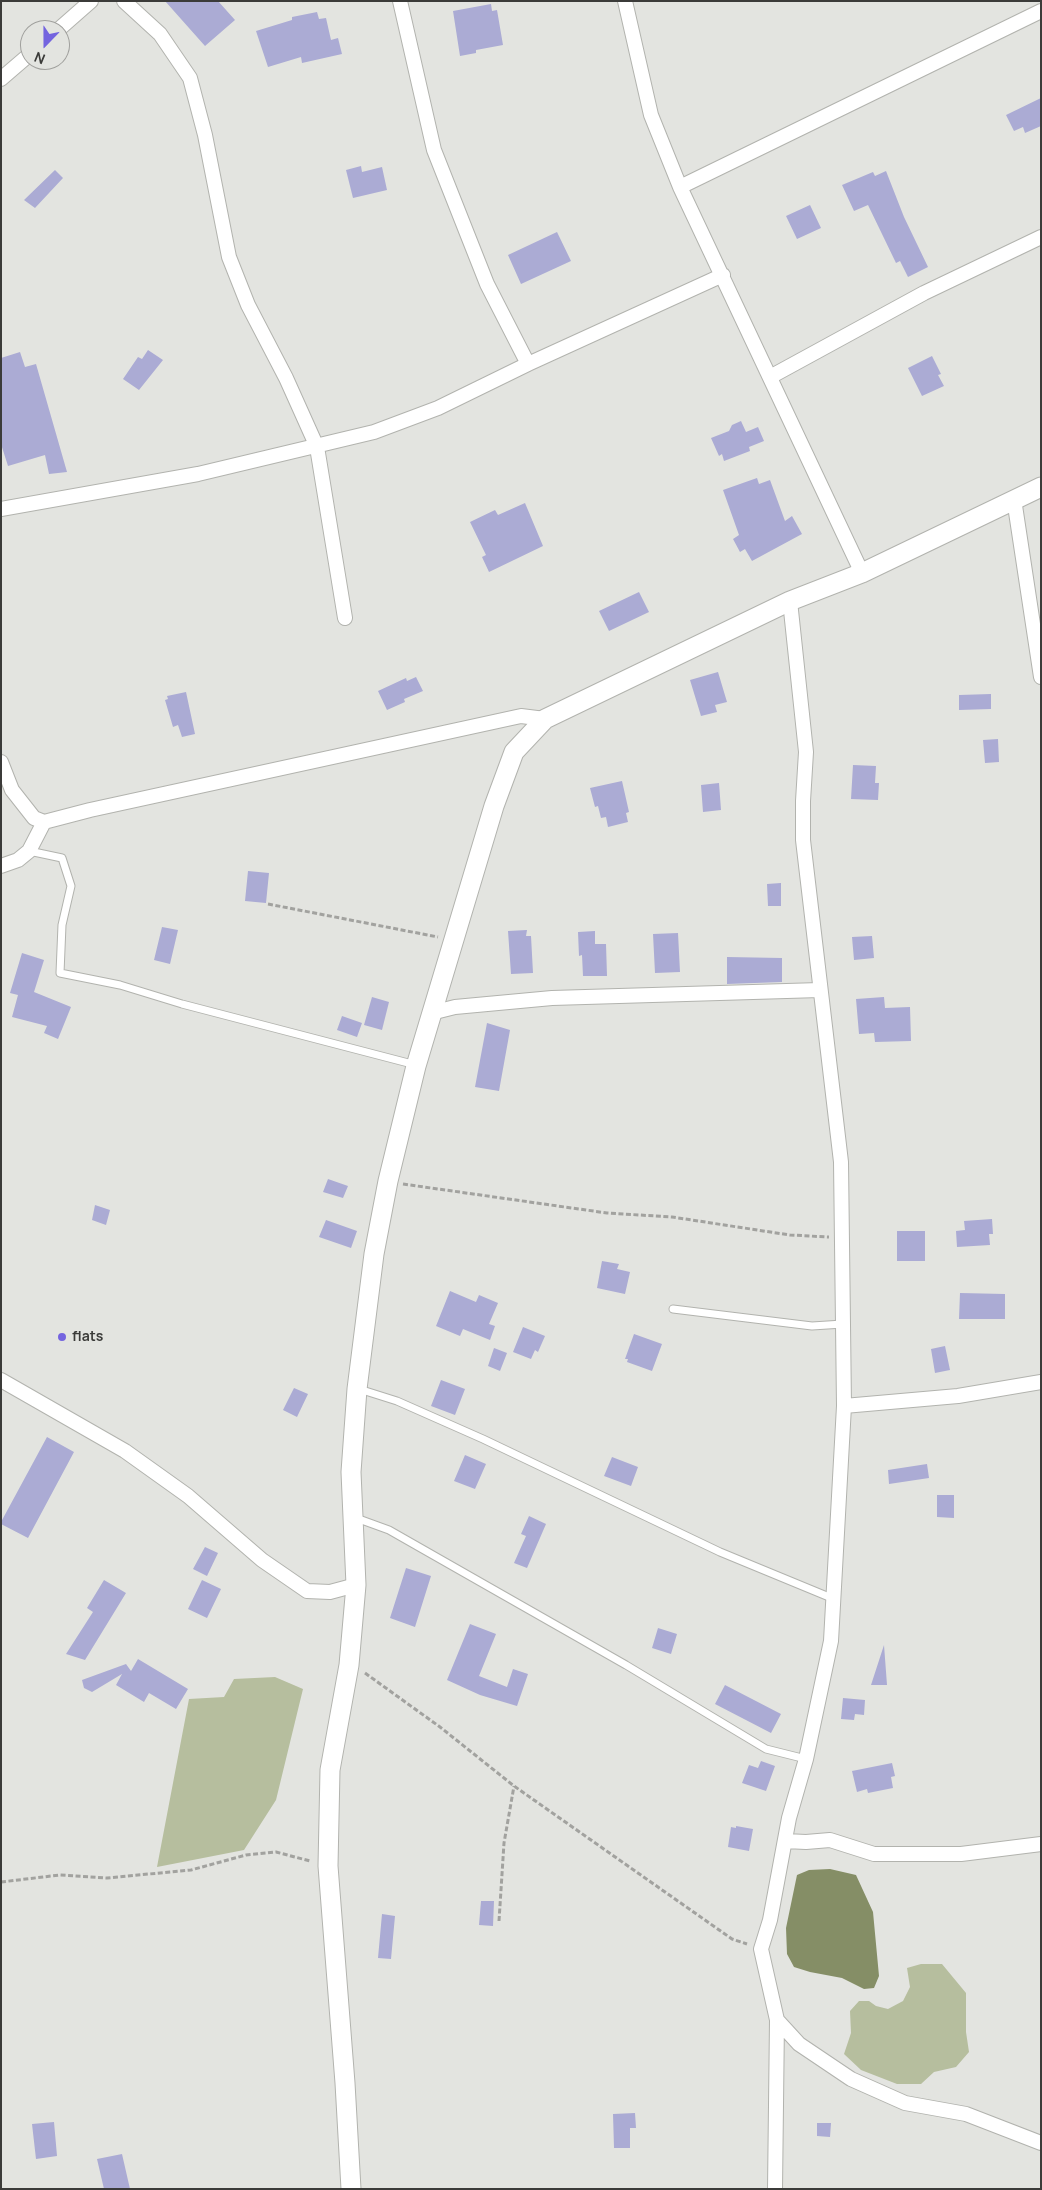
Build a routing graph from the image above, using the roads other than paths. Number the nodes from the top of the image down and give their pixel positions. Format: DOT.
graph roads {
  1 [pos="91,1"];
  2 [pos="124,1"];
  3 [pos="400,1"];
  4 [pos="625,1"];
  5 [pos="1041,10"];
  6 [pos="69,20"];
  7 [pos="20,63"];
  8 [pos="1,79"];
  9 [pos="680,186"];
  10 [pos="1041,237"];
  11 [pos="723,275"];
  12 [pos="528,364"];
  13 [pos="770,377"];
  14 [pos="317,447"];
  15 [pos="1041,487"];
  16 [pos="1014,499"];
  17 [pos="1,509"];
  18 [pos="862,573"];
  19 [pos="790,601"];
  20 [pos="345,618"];
  21 [pos="1041,677"];
  22 [pos="545,718"];
  23 [pos="1,762"];
  24 [pos="44,822"];
  25 [pos="29,851"];
  26 [pos="1,866"];
  27 [pos="820,990"];
  28 [pos="430,1013"];
  29 [pos="416,1066"];
  30 [pos="673,1309"];
  31 [pos="843,1324"];
  32 [pos="1,1380"];
  33 [pos="1041,1382"];
  34 [pos="358,1389"];
  35 [pos="844,1406"];
  36 [pos="351,1516"];
  37 [pos="356,1585"];
  38 [pos="834,1599"];
  39 [pos="806,1759"];
  40 [pos="785,1841"];
  41 [pos="1041,1844"];
  42 [pos="777,2020"];
  43 [pos="1041,2143"];
  44 [pos="351,2189"];
  45 [pos="775,2189"];
  1 -- 6 [label="street"];
  2 -- 14 [label="street"];
  3 -- 12 [label="street"];
  4 -- 9 [label="street"];
  5 -- 9 [label="street"];
  7 -- 8 [label="street"];
  9 -- 11 [label="street"];
  10 -- 13 [label="street"];
  11 -- 12 [label="street"];
  11 -- 13 [label="street"];
  12 -- 14 [label="street"];
  13 -- 18 [label="street"];
  14 -- 17 [label="street"];
  14 -- 20 [label="street"];
  15 -- 16 [label="street"];
  16 -- 18 [label="street"];
  16 -- 21 [label="street"];
  18 -- 19 [label="street"];
  19 -- 22 [label="street"];
  19 -- 27 [label="street"];
  22 -- 24 [label="street"];
  22 -- 28 [label="street"];
  23 -- 24 [label="street"];
  24 -- 25 [label="street"];
  25 -- 26 [label="street"];
  25 -- 29 [label="lane"];
  27 -- 28 [label="street"];
  27 -- 31 [label="street"];
  28 -- 29 [label="street"];
  29 -- 34 [label="street"];
  30 -- 31 [label="lane"];
  31 -- 35 [label="street"];
  32 -- 37 [label="street"];
  33 -- 35 [label="street"];
  34 -- 36 [label="street"];
  34 -- 38 [label="lane"];
  35 -- 38 [label="street"];
  36 -- 37 [label="street"];
  36 -- 39 [label="lane"];
  37 -- 44 [label="street"];
  38 -- 39 [label="street"];
  39 -- 40 [label="street"];
  40 -- 41 [label="street"];
  40 -- 42 [label="street"];
  42 -- 43 [label="street"];
  42 -- 45 [label="street"];
}
